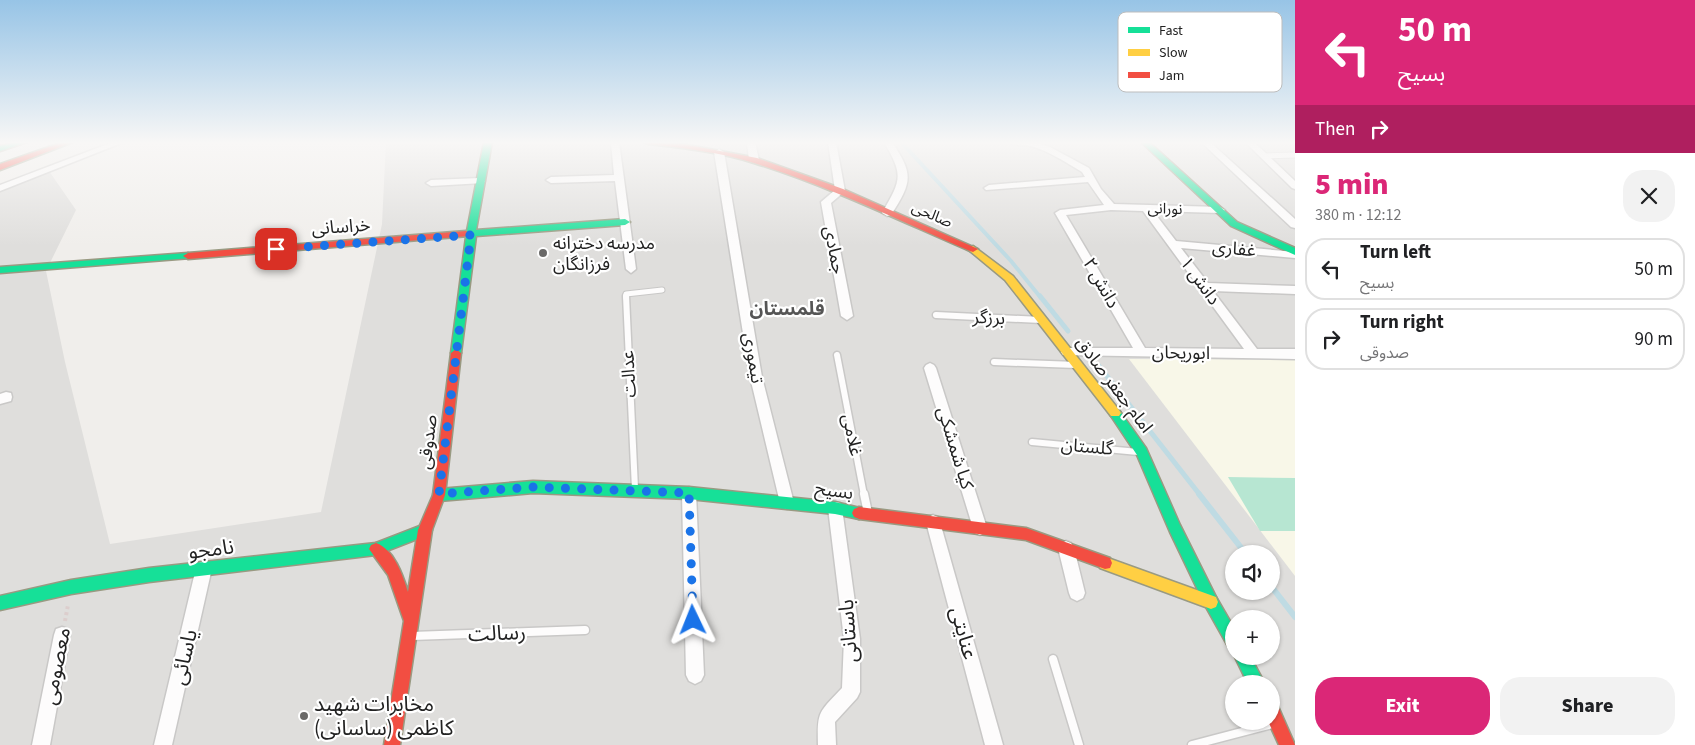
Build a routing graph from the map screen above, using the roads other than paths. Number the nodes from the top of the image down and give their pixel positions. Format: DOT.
graph roads {
  1 [pos="29,177"];
  2 [pos="481,177"];
  3 [pos="723,177"];
  4 [pos="801,177"];
  5 [pos="838,177"];
  6 [pos="904,177"];
  7 [pos="1185,177"];
  8 [pos="1243,177"];
  9 [pos="620,178"];
  10 [pos="1091,179"];
  11 [pos="551,180"];
  12 [pos="480,181"];
  13 [pos="431,183"];
  14 [pos="0,188"];
  15 [pos="989,188"];
  16 [pos="840,191"];
  17 [pos="1111,206"];
  18 [pos="1146,208"];
  19 [pos="1220,210"];
  20 [pos="887,213"];
  21 [pos="1060,213"];
  22 [pos="625,222"];
  23 [pos="1295,225"];
  24 [pos="471,235"];
  25 [pos="1173,244"];
  26 [pos="975,250"];
  27 [pos="1295,253"];
  28 [pos="631,269"];
  29 [pos="0,270"];
  30 [pos="1204,287"];
  31 [pos="662,290"];
  32 [pos="1295,290"];
  33 [pos="936,315"];
  34 [pos="847,316"];
  35 [pos="1042,320"];
  36 [pos="1067,352"];
  37 [pos="1142,352"];
  38 [pos="1254,354"];
  39 [pos="1295,354"];
  40 [pos="837,355"];
  41 [pos="994,362"];
  42 [pos="1078,365"];
  43 [pos="930,368"];
  44 [pos="1032,442"];
  45 [pos="1142,452"];
  46 [pos="635,491"];
  47 [pos="689,493"];
  48 [pos="439,494"];
  49 [pos="787,503"];
  50 [pos="835,508"];
  51 [pos="868,515"];
  52 [pos="933,522"];
  53 [pos="980,528"];
  54 [pos="425,530"];
  55 [pos="1066,548"];
  56 [pos="376,549"];
  57 [pos="204,568"];
  58 [pos="1077,593"];
  59 [pos="1211,602"];
  60 [pos="0,603"];
  61 [pos="410,624"];
  62 [pos="1225,627"];
  63 [pos="585,630"];
  64 [pos="62,635"];
  65 [pos="409,636"];
  66 [pos="1053,660"];
  67 [pos="695,675"];
  68 [pos="1280,727"];
  69 [pos="1248,730"];
  70 [pos="41,745"];
  71 [pos="164,745"];
  72 [pos="392,745"];
  73 [pos="827,745"];
  74 [pos="994,745"];
  75 [pos="1079,745"];
  76 [pos="1192,745"];
  77 [pos="1287,745"];
  1 -- 14 [label="street"];
  2 -- 12 [label="main road, صدوقی"];
  3 -- 49 [label="street, تیموری"];
  4 -- 16 [label="main road, صالحی"];
  5 -- 16 [label="street"];
  6 -- 20 [label="street"];
  7 -- 19 [label="main road"];
  8 -- 23 [label="street"];
  9 -- 11 [label="street"];
  9 -- 22 [label="street"];
  10 -- 15 [label="street"];
  10 -- 17 [label="street"];
  12 -- 13 [label="street"];
  12 -- 24 [label="main road, صدوقی"];
  16 -- 20 [label="main road, صالحی"];
  16 -- 34 [label="street, جمادی"];
  17 -- 18 [label="street, نورانی"];
  17 -- 21 [label="street, نورانی"];
  18 -- 19 [label="street, نورانی"];
  18 -- 25 [label="street, دانش ۱"];
  19 -- 27 [label="main road"];
  20 -- 26 [label="main road, صالحی"];
  21 -- 37 [label="street, دانش ۲"];
  22 -- 24 [label="main road, خراسانی"];
  22 -- 28 [label="street"];
  24 -- 29 [label="main road, خراسانی"];
  24 -- 48 [label="main road, صدوقی"];
  25 -- 27 [label="street, غفاری"];
  25 -- 30 [label="street, دانش ۱"];
  26 -- 35 [label="main road, امام جعفر صادق"];
  30 -- 32 [label="street"];
  30 -- 38 [label="street, دانش ۱"];
  31 -- 46 [label="lane, عدالت"];
  33 -- 35 [label="lane, برزگر"];
  35 -- 36 [label="main road, امام جعفر صادق"];
  36 -- 37 [label="street, ابوریحان"];
  36 -- 42 [label="main road, امام جعفر صادق"];
  37 -- 38 [label="street, ابوریحان"];
  38 -- 39 [label="street, ابوریحان"];
  40 -- 51 [label="lane, غلامی"];
  41 -- 42 [label="lane"];
  42 -- 45 [label="main road, امام جعفر صادق"];
  43 -- 53 [label="street, کیا شمشکی"];
  44 -- 45 [label="lane, گلستان"];
  45 -- 59 [label="main road, امام جعفر صادق"];
  46 -- 47 [label="main road, بسیح"];
  46 -- 48 [label="main road, بسیح"];
  47 -- 49 [label="main road, بسیح"];
  47 -- 67 [label="street"];
  48 -- 54 [label="main road, صدوقی"];
  49 -- 50 [label="main road, بسیح"];
  50 -- 51 [label="main road, بسیح"];
  50 -- 73 [label="street, باستانی"];
  51 -- 52 [label="main road, بسیح"];
  52 -- 53 [label="main road, بسیح"];
  52 -- 74 [label="street, عنایتی"];
  53 -- 55 [label="main road, بسیح"];
  54 -- 56 [label="main road, نامجو"];
  54 -- 61 [label="main road, صدوقی"];
  55 -- 58 [label="street"];
  55 -- 59 [label="main road, بسیح"];
  56 -- 57 [label="main road, نامجو"];
  56 -- 61 [label="main road"];
  57 -- 60 [label="main road, نامجو"];
  57 -- 71 [label="street, یاسائی"];
  59 -- 62 [label="main road, امام جعفر صادق"];
  61 -- 65 [label="main road, صدوقی"];
  63 -- 65 [label="lane, رسالت"];
  64 -- 70 [label="street, معصومی"];
  65 -- 72 [label="main road, صدوقی"];
  66 -- 75 [label="lane"];
  68 -- 77 [label="main road"];
  69 -- 76 [label="lane"];
}
